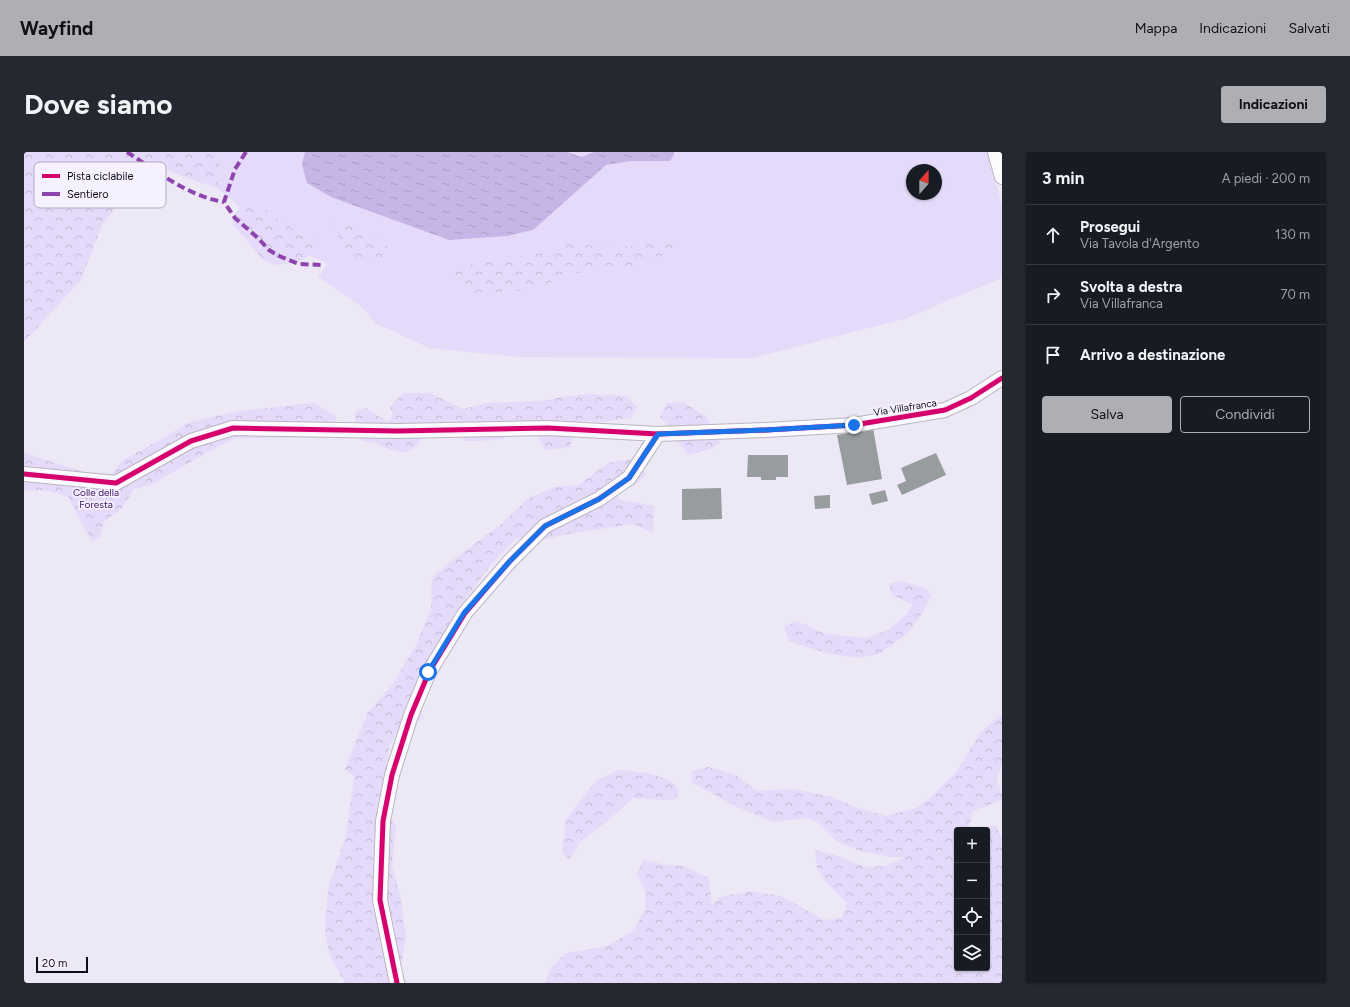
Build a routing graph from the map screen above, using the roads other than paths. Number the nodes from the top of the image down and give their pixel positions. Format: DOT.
graph roads {
  1 [pos="995,152"];
  2 [pos="1002,177"];
  3 [pos="1002,378"];
  4 [pos="658,434"];
  5 [pos="24,474"];
  6 [pos="397,983"];
  1 -- 2 [label="street"];
  3 -- 4 [label="street, Via Villafranca"];
  4 -- 5 [label="street, Via Villafranca"];
  4 -- 6 [label="street"];
}
